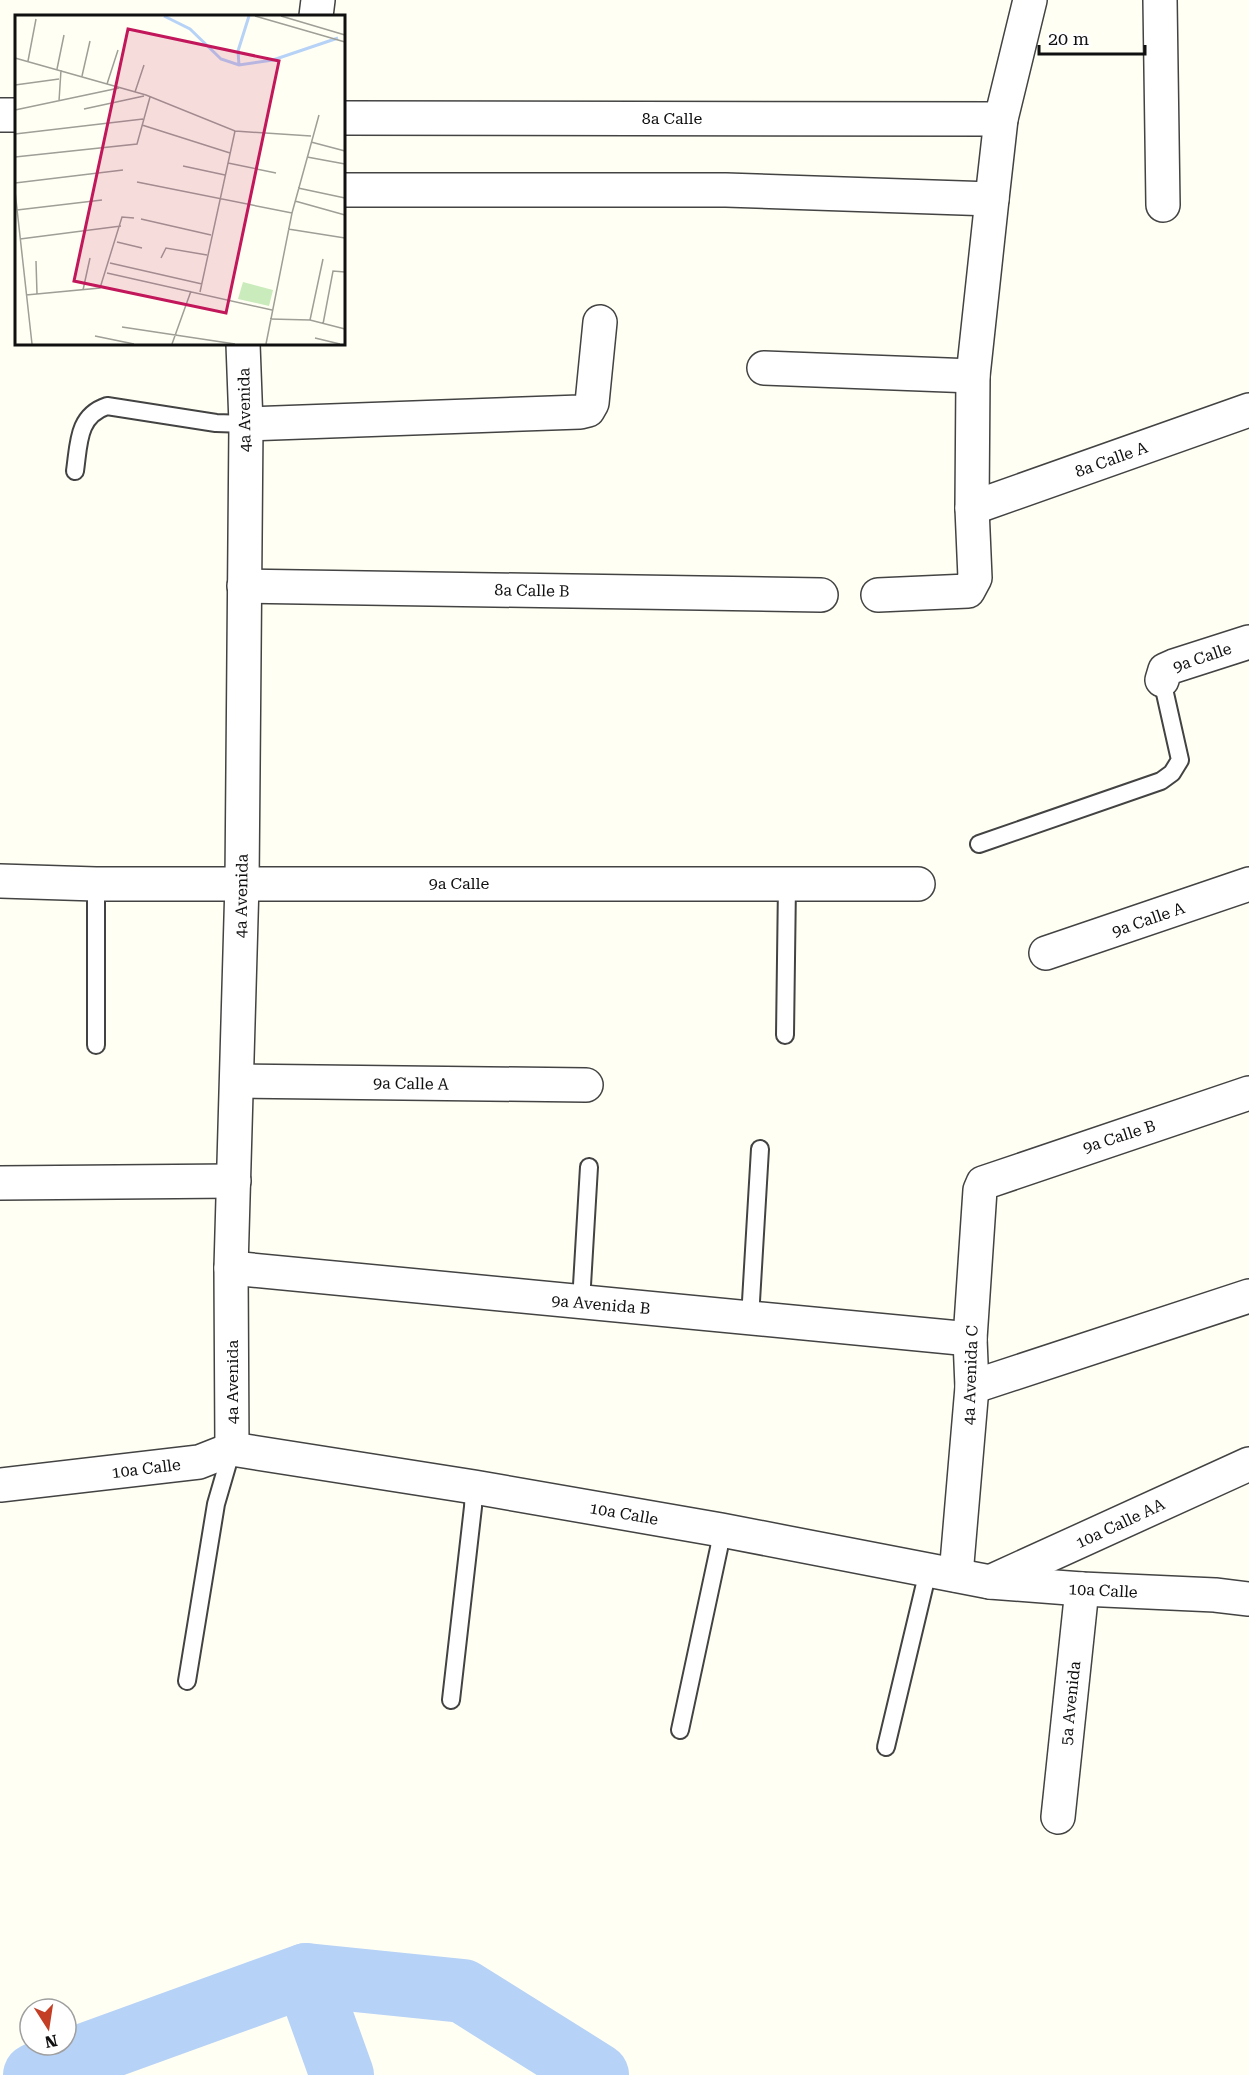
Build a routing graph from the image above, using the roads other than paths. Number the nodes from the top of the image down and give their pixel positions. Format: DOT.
graph roads {
  1 [pos="318,0"];
  2 [pos="1030,0"];
  3 [pos="1160,0"];
  4 [pos="316,15"];
  5 [pos="0,115"];
  6 [pos="15,116"];
  7 [pos="345,118"];
  8 [pos="1001,119"];
  9 [pos="345,190"];
  10 [pos="992,199"];
  11 [pos="1163,205"];
  12 [pos="600,322"];
  13 [pos="243,345"];
  14 [pos="764,368"];
  15 [pos="973,376"];
  16 [pos="1249,410"];
  17 [pos="246,424"];
  18 [pos="75,471"];
  19 [pos="972,508"];
  20 [pos="244,586"];
  21 [pos="821,595"];
  22 [pos="878,595"];
  23 [pos="1249,642"];
  24 [pos="1162,680"];
  25 [pos="979,844"];
  26 [pos="0,881"];
  27 [pos="242,883"];
  28 [pos="96,884"];
  29 [pos="787,884"];
  30 [pos="918,884"];
  31 [pos="1249,884"];
  32 [pos="1046,953"];
  33 [pos="785,1035"];
  34 [pos="96,1045"];
  35 [pos="237,1081"];
  36 [pos="586,1085"];
  37 [pos="1249,1093"];
  38 [pos="760,1149"];
  39 [pos="588,1167"];
  40 [pos="989,1179"];
  41 [pos="234,1181"];
  42 [pos="0,1183"];
  43 [pos="231,1268"];
  44 [pos="1249,1296"];
  45 [pos="581,1302"];
  46 [pos="750,1318"];
  47 [pos="970,1339"];
  48 [pos="972,1388"];
  49 [pos="232,1449"];
  50 [pos="1249,1464"];
  51 [pos="0,1485"];
  52 [pos="474,1487"];
  53 [pos="721,1530"];
  54 [pos="942,1573"];
  55 [pos="1249,1579"];
  56 [pos="990,1582"];
  57 [pos="1082,1589"];
  58 [pos="1215,1595"];
  59 [pos="1249,1599"];
  60 [pos="187,1681"];
  61 [pos="451,1700"];
  62 [pos="680,1730"];
  63 [pos="886,1747"];
  64 [pos="1058,1817"];
  1 -- 4 [label="street"];
  2 -- 8 [label="street"];
  3 -- 11 [label="street"];
  5 -- 6 [label="street"];
  7 -- 8 [label="street, 8a Calle"];
  8 -- 10 [label="street"];
  9 -- 10 [label="street"];
  10 -- 15 [label="street"];
  12 -- 17 [label="street"];
  13 -- 17 [label="street, 4a Avenida"];
  14 -- 15 [label="street"];
  15 -- 19 [label="street"];
  16 -- 19 [label="street, 8a Calle A"];
  17 -- 18 [label="lane"];
  17 -- 20 [label="street, 4a Avenida"];
  19 -- 22 [label="street"];
  20 -- 21 [label="street, 8a Calle B"];
  20 -- 27 [label="street, 4a Avenida"];
  23 -- 24 [label="street, 9a Calle"];
  24 -- 25 [label="lane"];
  26 -- 28 [label="street, 9a Calle"];
  27 -- 28 [label="street, 9a Calle"];
  27 -- 29 [label="street, 9a Calle"];
  27 -- 35 [label="street, 4a Avenida"];
  28 -- 34 [label="lane"];
  29 -- 30 [label="street, 9a Calle"];
  29 -- 33 [label="lane"];
  31 -- 32 [label="street, 9a Calle A"];
  35 -- 36 [label="street, 9a Calle A"];
  35 -- 41 [label="street, 4a Avenida"];
  37 -- 40 [label="street, 9a Calle B"];
  38 -- 46 [label="lane"];
  39 -- 45 [label="lane"];
  40 -- 47 [label="street, 4a Avenida C"];
  41 -- 42 [label="street"];
  41 -- 43 [label="street, 4a Avenida"];
  43 -- 45 [label="street, 9a Avenida B"];
  43 -- 49 [label="street, 4a Avenida"];
  44 -- 48 [label="street"];
  45 -- 46 [label="street, 9a Avenida B"];
  46 -- 47 [label="street, 9a Avenida B"];
  47 -- 48 [label="street, 4a Avenida C"];
  48 -- 54 [label="street, 4a Avenida C"];
  49 -- 51 [label="street, 10a Calle"];
  49 -- 52 [label="street, 10a Calle"];
  49 -- 60 [label="lane"];
  50 -- 56 [label="street, 10a Calle AA"];
  52 -- 53 [label="street, 10a Calle"];
  52 -- 61 [label="lane"];
  53 -- 54 [label="street, 10a Calle"];
  53 -- 62 [label="lane"];
  54 -- 56 [label="street, 10a Calle"];
  54 -- 63 [label="lane"];
  55 -- 58 [label="street"];
  56 -- 57 [label="street, 10a Calle"];
  57 -- 58 [label="street, 10a Calle"];
  57 -- 64 [label="street, 5a Avenida"];
  58 -- 59 [label="street, 10a Calle"];
}
